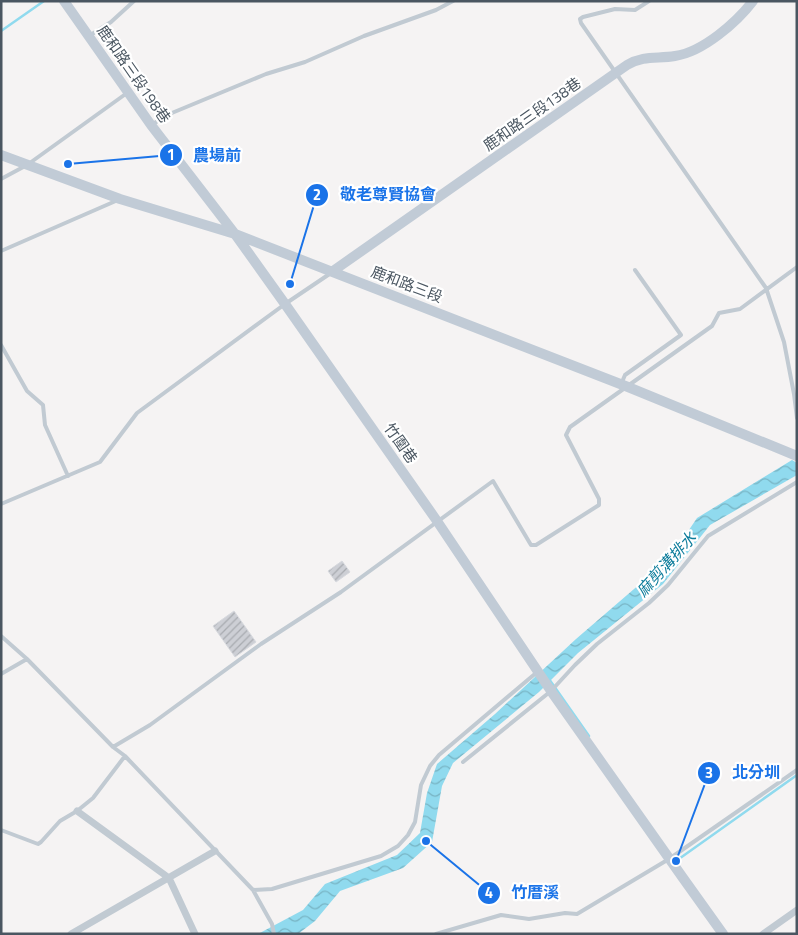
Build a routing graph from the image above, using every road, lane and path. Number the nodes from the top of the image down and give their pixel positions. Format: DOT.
graph roads {
  1 [pos="64,1"];
  2 [pos="134,1"];
  3 [pos="453,1"];
  4 [pos="649,1"];
  5 [pos="753,1"];
  6 [pos="88,36"];
  7 [pos="616,73"];
  8 [pos="128,93"];
  9 [pos="151,125"];
  10 [pos="1,155"];
  11 [pos="27,165"];
  12 [pos="1,179"];
  13 [pos="120,199"];
  14 [pos="236,234"];
  15 [pos="1,251"];
  16 [pos="797,267"];
  17 [pos="635,270"];
  18 [pos="333,272"];
  19 [pos="766,288"];
  20 [pos="285,304"];
  21 [pos="1,345"];
  22 [pos="624,386"];
  23 [pos="797,418"];
  24 [pos="797,456"];
  25 [pos="68,476"];
  26 [pos="797,482"];
  27 [pos="1,504"];
  28 [pos="437,521"];
  29 [pos="1,636"];
  30 [pos="27,659"];
  31 [pos="538,671"];
  32 [pos="1,674"];
  33 [pos="551,691"];
  34 [pos="113,747"];
  35 [pos="125,756"];
  36 [pos="463,762"];
  37 [pos="797,770"];
  38 [pos="77,812"];
  39 [pos="1,830"];
  40 [pos="215,851"];
  41 [pos="669,859"];
  42 [pos="169,878"];
  43 [pos="253,890"];
  44 [pos="797,910"];
  45 [pos="71,934"];
  46 [pos="195,934"];
  47 [pos="274,934"];
  48 [pos="436,934"];
  49 [pos="724,934"];
  50 [pos="763,934"];
  1 -- 6 [label="street, 鹿和路三段198巷"];
  2 -- 6 [label="lane"];
  3 -- 9 [label="lane"];
  4 -- 7 [label="lane"];
  5 -- 7 [label="street, 鹿和路三段138巷"];
  6 -- 8 [label="street, 鹿和路三段198巷"];
  7 -- 18 [label="street, 鹿和路三段138巷"];
  7 -- 19 [label="lane"];
  8 -- 9 [label="street, 鹿和路三段198巷"];
  8 -- 11 [label="lane"];
  9 -- 14 [label="street, 鹿和路三段198巷"];
  10 -- 11 [label="street, 鹿和路三段"];
  11 -- 12 [label="lane"];
  11 -- 13 [label="street, 鹿和路三段"];
  13 -- 14 [label="street, 鹿和路三段"];
  13 -- 15 [label="lane"];
  14 -- 18 [label="street, 鹿和路三段"];
  14 -- 20 [label="street, 竹圍巷"];
  16 -- 19 [label="lane"];
  17 -- 22 [label="lane"];
  18 -- 20 [label="lane"];
  18 -- 22 [label="street, 鹿和路三段"];
  19 -- 22 [label="lane"];
  19 -- 23 [label="lane"];
  20 -- 25 [label="lane"];
  20 -- 28 [label="street, 竹圍巷"];
  21 -- 25 [label="lane"];
  22 -- 24 [label="street, 鹿和路三段"];
  22 -- 28 [label="lane"];
  25 -- 27 [label="lane"];
  26 -- 33 [label="lane"];
  28 -- 31 [label="street, 竹圍巷"];
  28 -- 34 [label="lane"];
  29 -- 30 [label="lane"];
  30 -- 32 [label="lane"];
  30 -- 34 [label="lane"];
  31 -- 33 [label="street, 竹圍巷"];
  31 -- 43 [label="lane"];
  33 -- 36 [label="lane"];
  33 -- 41 [label="street, 竹圍巷"];
  34 -- 35 [label="lane"];
  35 -- 38 [label="lane"];
  35 -- 40 [label="lane"];
  37 -- 41 [label="lane"];
  38 -- 39 [label="lane"];
  38 -- 42 [label="street"];
  40 -- 42 [label="street"];
  40 -- 43 [label="lane"];
  41 -- 48 [label="lane"];
  41 -- 49 [label="street, 竹圍巷"];
  42 -- 45 [label="street"];
  42 -- 46 [label="street"];
  43 -- 47 [label="lane"];
  44 -- 50 [label="street"];
}
